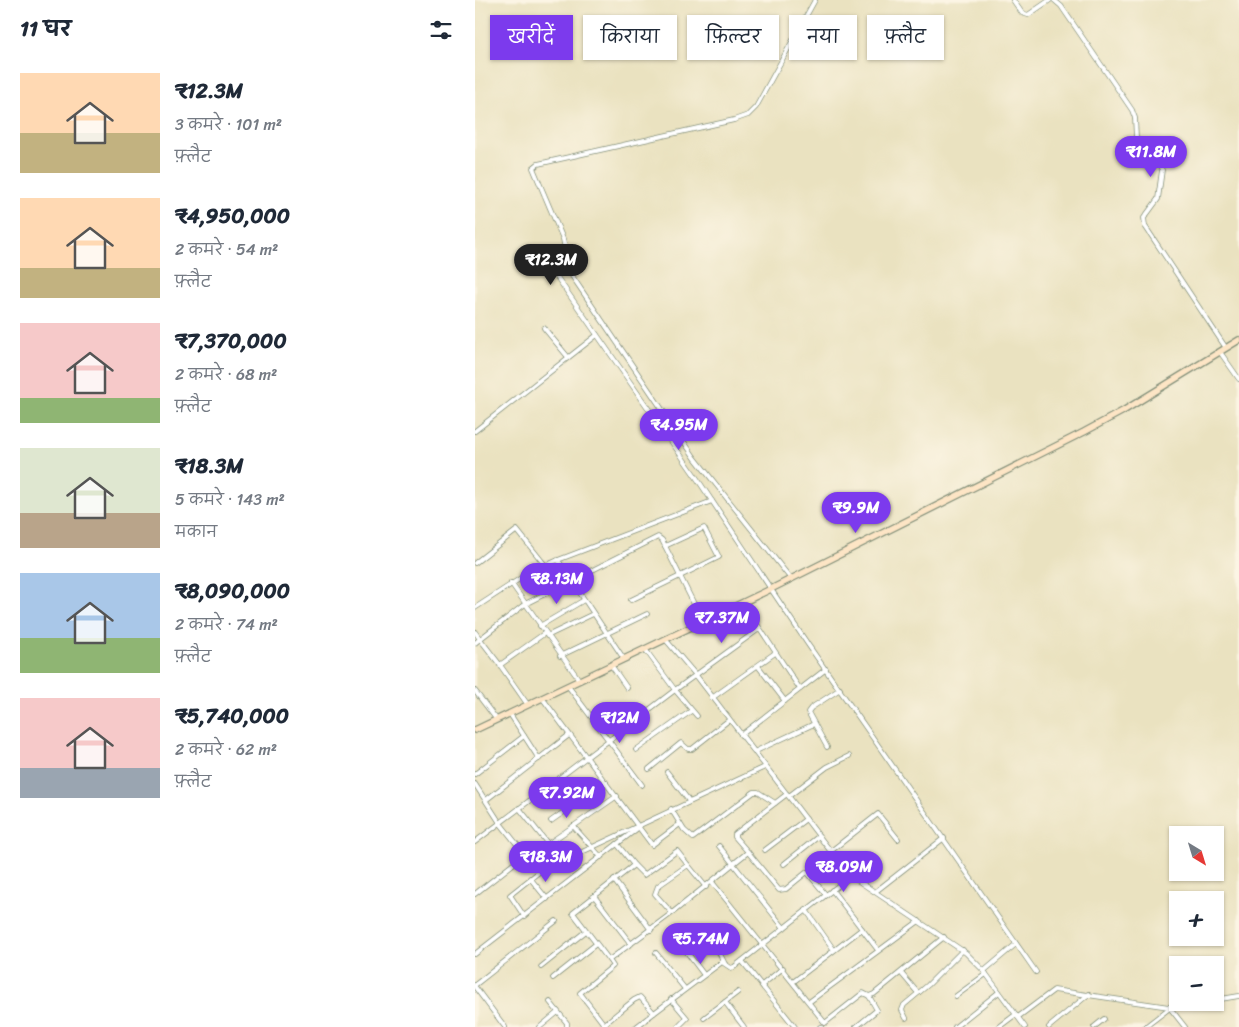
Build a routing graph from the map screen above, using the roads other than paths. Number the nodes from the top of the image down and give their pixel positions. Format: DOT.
graph roads {
  1 [pos="815,0"];
  2 [pos="1013,0"];
  3 [pos="1050,0"];
  4 [pos="1055,0"];
  5 [pos="567,267"];
  6 [pos="544,328"];
  7 [pos="597,335"];
  8 [pos="1239,340"];
  9 [pos="1226,348"];
  10 [pos="1220,352"];
  11 [pos="568,357"];
  12 [pos="1239,377"];
  13 [pos="475,431"];
  14 [pos="712,501"];
  15 [pos="665,546"];
  16 [pos="558,560"];
  17 [pos="475,563"];
  18 [pos="545,564"];
  19 [pos="680,576"];
  20 [pos="791,579"];
  21 [pos="571,581"];
  22 [pos="511,583"];
  23 [pos="771,589"];
  24 [pos="584,600"];
  25 [pos="631,600"];
  26 [pos="743,603"];
  27 [pos="525,604"];
  28 [pos="475,608"];
  29 [pos="593,614"];
  30 [pos="647,614"];
  31 [pos="703,622"];
  32 [pos="540,626"];
  33 [pos="759,630"];
  34 [pos="475,632"];
  35 [pos="546,634"];
  36 [pos="607,634"];
  37 [pos="480,639"];
  38 [pos="665,639"];
  39 [pos="475,643"];
  40 [pos="645,650"];
  41 [pos="775,652"];
  42 [pos="560,656"];
  43 [pos="624,659"];
  44 [pos="500,665"];
  45 [pos="611,665"];
  46 [pos="758,666"];
  47 [pos="826,669"];
  48 [pos="695,674"];
  49 [pos="580,680"];
  50 [pos="568,686"];
  51 [pos="627,688"];
  52 [pos="800,689"];
  53 [pos="840,689"];
  54 [pos="675,690"];
  55 [pos="475,691"];
  56 [pos="712,698"];
  57 [pos="543,699"];
  58 [pos="785,701"];
  59 [pos="528,705"];
  60 [pos="691,711"];
  61 [pos="510,714"];
  62 [pos="697,716"];
  63 [pos="497,720"];
  64 [pos="729,720"];
  65 [pos="814,724"];
  66 [pos="475,730"];
  67 [pos="741,734"];
  68 [pos="569,735"];
  69 [pos="524,736"];
  70 [pos="608,741"];
  71 [pos="827,746"];
  72 [pos="637,750"];
  73 [pos="754,752"];
  74 [pos="585,756"];
  75 [pos="849,756"];
  76 [pos="539,759"];
  77 [pos="765,767"];
  78 [pos="649,768"];
  79 [pos="667,772"];
  80 [pos="475,774"];
  81 [pos="606,782"];
  82 [pos="475,784"];
  83 [pos="642,785"];
  84 [pos="788,795"];
  85 [pos="617,796"];
  86 [pos="486,800"];
  87 [pos="689,801"];
  88 [pos="775,803"];
  89 [pos="519,808"];
  90 [pos="671,809"];
  91 [pos="806,819"];
  92 [pos="551,821"];
  93 [pos="500,822"];
  94 [pos="680,824"];
  95 [pos="573,826"];
  96 [pos="637,826"];
  97 [pos="819,836"];
  98 [pos="944,838"];
  99 [pos="898,839"];
  100 [pos="475,842"];
  101 [pos="548,844"];
  102 [pos="617,844"];
  103 [pos="592,846"];
  104 [pos="719,846"];
  105 [pos="765,850"];
  106 [pos="831,851"];
  107 [pos="748,852"];
  108 [pos="529,857"];
  109 [pos="601,857"];
  110 [pos="783,864"];
  111 [pos="633,865"];
  112 [pos="688,865"];
  113 [pos="733,865"];
  114 [pos="539,872"];
  115 [pos="851,876"];
  116 [pos="530,878"];
  117 [pos="614,880"];
  118 [pos="712,882"];
  119 [pos="706,887"];
  120 [pos="832,890"];
  121 [pos="875,892"];
  122 [pos="475,894"];
  123 [pos="826,895"];
  124 [pos="594,896"];
  125 [pos="547,899"];
  126 [pos="806,910"];
  127 [pos="672,914"];
  128 [pos="524,916"];
  129 [pos="919,920"];
  130 [pos="557,921"];
  131 [pos="784,928"];
  132 [pos="707,929"];
  133 [pos="862,929"];
  134 [pos="651,930"];
  135 [pos="586,931"];
  136 [pos="944,937"];
  137 [pos="596,944"];
  138 [pos="631,944"];
  139 [pos="762,944"];
  140 [pos="1016,944"];
  141 [pos="672,946"];
  142 [pos="834,950"];
  143 [pos="878,950"];
  144 [pos="963,950"];
  145 [pos="656,953"];
  146 [pos="475,954"];
  147 [pos="609,960"];
  148 [pos="742,961"];
  149 [pos="724,962"];
  150 [pos="541,967"];
  151 [pos="783,968"];
  152 [pos="985,972"];
  153 [pos="1035,972"];
  154 [pos="901,973"];
  155 [pos="705,974"];
  156 [pos="553,978"];
  157 [pos="793,982"];
  158 [pos="762,985"];
  159 [pos="475,986"];
  160 [pos="685,989"];
  161 [pos="737,992"];
  162 [pos="999,992"];
  163 [pos="918,993"];
  164 [pos="1089,994"];
  165 [pos="869,996"];
  166 [pos="956,996"];
  167 [pos="1239,996"];
  168 [pos="1224,998"];
  169 [pos="671,999"];
  170 [pos="550,1002"];
  171 [pos="725,1002"];
  172 [pos="809,1002"];
  173 [pos="1169,1008"];
  174 [pos="1169,1009"];
  175 [pos="1172,1011"];
  176 [pos="558,1012"];
  177 [pos="654,1013"];
  178 [pos="1016,1016"];
  179 [pos="705,1018"];
  180 [pos="906,1018"];
  181 [pos="1104,1019"];
  182 [pos="643,1021"];
  183 [pos="825,1023"];
  184 [pos="604,1026"];
  185 [pos="505,1027"];
  186 [pos="540,1027"];
  187 [pos="567,1027"];
  188 [pos="636,1027"];
  189 [pos="648,1027"];
  190 [pos="678,1027"];
  191 [pos="744,1027"];
  192 [pos="795,1027"];
  193 [pos="820,1027"];
  194 [pos="856,1027"];
  195 [pos="955,1027"];
  196 [pos="999,1027"];
  197 [pos="1025,1027"];
  198 [pos="1049,1027"];
  199 [pos="1094,1027"];
  200 [pos="1145,1027"];
  201 [pos="1185,1027"];
  1 -- 5 [label="street"];
  2 -- 3 [label="street"];
  4 -- 9 [label="street"];
  5 -- 7 [label="street"];
  5 -- 20 [label="street"];
  6 -- 11 [label="street"];
  7 -- 11 [label="street"];
  7 -- 14 [label="street"];
  8 -- 9 [label="street"];
  9 -- 10 [label="street"];
  10 -- 12 [label="street"];
  10 -- 20 [label="street"];
  11 -- 13 [label="street"];
  14 -- 16 [label="street"];
  14 -- 23 [label="street"];
  15 -- 19 [label="street"];
  15 -- 19 [label="street"];
  15 -- 21 [label="street"];
  16 -- 18 [label="street"];
  16 -- 21 [label="street"];
  17 -- 18 [label="street"];
  18 -- 22 [label="street"];
  19 -- 25 [label="street"];
  19 -- 31 [label="street"];
  20 -- 23 [label="street"];
  21 -- 24 [label="street"];
  21 -- 27 [label="street"];
  22 -- 27 [label="street"];
  22 -- 28 [label="street"];
  23 -- 26 [label="street"];
  23 -- 47 [label="street"];
  24 -- 29 [label="street"];
  24 -- 32 [label="street"];
  26 -- 31 [label="street"];
  26 -- 33 [label="street"];
  27 -- 32 [label="street"];
  27 -- 37 [label="street"];
  29 -- 35 [label="street"];
  29 -- 36 [label="street"];
  30 -- 36 [label="street"];
  31 -- 38 [label="street"];
  32 -- 35 [label="street"];
  33 -- 41 [label="street"];
  33 -- 48 [label="street"];
  34 -- 37 [label="street"];
  35 -- 42 [label="street"];
  35 -- 44 [label="street"];
  36 -- 42 [label="street"];
  36 -- 43 [label="street"];
  37 -- 39 [label="street"];
  37 -- 44 [label="street"];
  38 -- 40 [label="street"];
  38 -- 48 [label="street"];
  40 -- 43 [label="street"];
  40 -- 54 [label="street"];
  41 -- 46 [label="street"];
  41 -- 52 [label="street"];
  42 -- 49 [label="street"];
  43 -- 45 [label="street"];
  44 -- 59 [label="street"];
  45 -- 49 [label="street"];
  45 -- 51 [label="street"];
  46 -- 56 [label="street"];
  46 -- 58 [label="street"];
  47 -- 52 [label="street"];
  47 -- 53 [label="street"];
  48 -- 54 [label="street"];
  48 -- 56 [label="street"];
  49 -- 50 [label="street"];
  50 -- 57 [label="street"];
  50 -- 70 [label="street"];
  52 -- 58 [label="street"];
  53 -- 65 [label="street"];
  53 -- 98 [label="street"];
  54 -- 60 [label="street"];
  54 -- 70 [label="street"];
  55 -- 63 [label="street"];
  56 -- 64 [label="street"];
  57 -- 59 [label="street"];
  57 -- 68 [label="street"];
  58 -- 67 [label="street"];
  59 -- 61 [label="street"];
  60 -- 62 [label="street"];
  60 -- 72 [label="street"];
  61 -- 63 [label="street"];
  61 -- 69 [label="street"];
  63 -- 66 [label="street"];
  64 -- 67 [label="street"];
  64 -- 78 [label="street"];
  65 -- 71 [label="street"];
  65 -- 73 [label="street"];
  67 -- 73 [label="street"];
  68 -- 74 [label="street"];
  68 -- 76 [label="street"];
  69 -- 76 [label="street"];
  69 -- 80 [label="street"];
  70 -- 74 [label="street"];
  70 -- 83 [label="street"];
  73 -- 77 [label="street"];
  74 -- 81 [label="street"];
  74 -- 89 [label="street"];
  75 -- 84 [label="street"];
  76 -- 86 [label="street"];
  77 -- 84 [label="street"];
  77 -- 87 [label="street"];
  79 -- 87 [label="street"];
  81 -- 85 [label="street"];
  81 -- 92 [label="street"];
  82 -- 86 [label="street"];
  84 -- 88 [label="street"];
  84 -- 91 [label="street"];
  85 -- 95 [label="street"];
  85 -- 96 [label="street"];
  86 -- 93 [label="street"];
  87 -- 90 [label="street"];
  88 -- 94 [label="street"];
  88 -- 107 [label="street"];
  89 -- 93 [label="street"];
  89 -- 101 [label="street"];
  90 -- 94 [label="street"];
  90 -- 96 [label="street"];
  91 -- 97 [label="street"];
  91 -- 105 [label="street"];
  93 -- 100 [label="street"];
  93 -- 108 [label="street"];
  94 -- 96 [label="street"];
  95 -- 101 [label="street"];
  95 -- 103 [label="street"];
  96 -- 102 [label="street"];
  96 -- 103 [label="street"];
  97 -- 106 [label="street"];
  97 -- 110 [label="street"];
  98 -- 121 [label="street"];
  98 -- 140 [label="street"];
  99 -- 106 [label="street"];
  101 -- 108 [label="street"];
  102 -- 109 [label="street"];
  102 -- 111 [label="street"];
  103 -- 109 [label="street"];
  103 -- 114 [label="street"];
  104 -- 113 [label="street"];
  106 -- 115 [label="street"];
  107 -- 113 [label="street"];
  107 -- 123 [label="street"];
  108 -- 114 [label="street"];
  108 -- 122 [label="street"];
  109 -- 125 [label="street"];
  111 -- 112 [label="street"];
  111 -- 117 [label="street"];
  112 -- 119 [label="street"];
  112 -- 127 [label="street"];
  113 -- 118 [label="street"];
  113 -- 131 [label="street"];
  114 -- 116 [label="street"];
  115 -- 120 [label="street"];
  115 -- 121 [label="street"];
  116 -- 125 [label="street"];
  116 -- 128 [label="street"];
  117 -- 124 [label="street"];
  117 -- 134 [label="street"];
  118 -- 119 [label="street"];
  118 -- 139 [label="street"];
  119 -- 127 [label="street"];
  120 -- 123 [label="street"];
  120 -- 133 [label="street"];
  121 -- 129 [label="street"];
  123 -- 126 [label="street"];
  124 -- 135 [label="street"];
  124 -- 138 [label="street"];
  125 -- 128 [label="street"];
  126 -- 131 [label="street"];
  126 -- 142 [label="street"];
  127 -- 134 [label="street"];
  128 -- 146 [label="street"];
  129 -- 136 [label="street"];
  129 -- 143 [label="street"];
  130 -- 159 [label="street"];
  131 -- 139 [label="street"];
  132 -- 149 [label="street"];
  133 -- 142 [label="street"];
  133 -- 143 [label="street"];
  134 -- 138 [label="street"];
  135 -- 137 [label="street"];
  135 -- 150 [label="street"];
  136 -- 144 [label="street"];
  136 -- 154 [label="street"];
  137 -- 147 [label="street"];
  137 -- 156 [label="street"];
  138 -- 147 [label="street"];
  139 -- 148 [label="street"];
  139 -- 151 [label="street"];
  140 -- 152 [label="street"];
  140 -- 153 [label="street"];
  141 -- 155 [label="street"];
  142 -- 157 [label="street"];
  143 -- 172 [label="street"];
  144 -- 152 [label="street"];
  144 -- 163 [label="street"];
  145 -- 160 [label="street"];
  147 -- 184 [label="street"];
  148 -- 149 [label="street"];
  148 -- 158 [label="street"];
  149 -- 155 [label="street"];
  151 -- 157 [label="street"];
  151 -- 158 [label="street"];
  152 -- 162 [label="street"];
  152 -- 166 [label="street"];
  154 -- 163 [label="street"];
  154 -- 165 [label="street"];
  155 -- 160 [label="street"];
  157 -- 172 [label="street"];
  158 -- 192 [label="street"];
  159 -- 185 [label="street"];
  160 -- 169 [label="street"];
  161 -- 171 [label="street"];
  162 -- 178 [label="street"];
  162 -- 195 [label="street"];
  163 -- 180 [label="street"];
  164 -- 173 [label="street"];
  164 -- 178 [label="street"];
  164 -- 198 [label="street"];
  165 -- 183 [label="street"];
  165 -- 194 [label="street"];
  167 -- 168 [label="street"];
  169 -- 177 [label="street"];
  169 -- 190 [label="street"];
  170 -- 176 [label="street"];
  171 -- 179 [label="street"];
  171 -- 191 [label="street"];
  172 -- 183 [label="street"];
  174 -- 200 [label="street"];
  175 -- 201 [label="street"];
  176 -- 186 [label="street"];
  176 -- 187 [label="street"];
  177 -- 182 [label="street"];
  177 -- 184 [label="street"];
  178 -- 196 [label="street"];
  178 -- 197 [label="street"];
  181 -- 199 [label="street"];
  182 -- 188 [label="street"];
  182 -- 189 [label="street"];
  183 -- 193 [label="street"];
}
